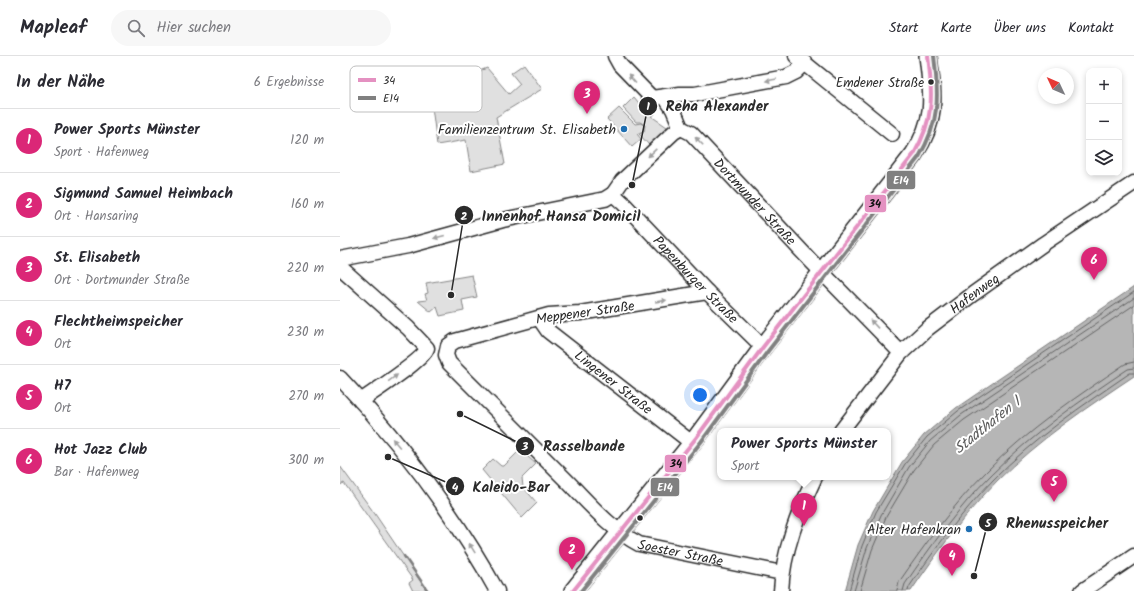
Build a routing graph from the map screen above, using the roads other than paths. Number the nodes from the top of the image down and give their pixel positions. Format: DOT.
graph roads {
  1 [pos="615,56"];
  2 [pos="928,56"];
  3 [pos="800,60"];
  4 [pos="665,97"];
  5 [pos="681,128"];
  6 [pos="892,134"];
  7 [pos="1134,183"];
  8 [pos="612,194"];
  9 [pos="340,259"];
  10 [pos="340,267"];
  11 [pos="822,271"];
  12 [pos="707,292"];
  13 [pos="539,318"];
  14 [pos="763,347"];
  15 [pos="446,351"];
  16 [pos="900,353"];
  17 [pos="340,378"];
  18 [pos="361,401"];
  19 [pos="843,428"];
  20 [pos="692,443"];
  21 [pos="814,480"];
  22 [pos="620,532"];
  23 [pos="1134,556"];
  24 [pos="782,573"];
  25 [pos="497,591"];
  26 [pos="573,591"];
  27 [pos="780,591"];
  28 [pos="1082,591"];
  4 -- 1 [label="street, one-way"];
  2 -- 11 [label="main road"];
  3 -- 4 [label="street, one-way"];
  3 -- 6 [label="street"];
  4 -- 5 [label="street"];
  5 -- 8 [label="street, one-way"];
  11 -- 5 [label="street, Dortmunder Straße, one-way"];
  7 -- 16 [label="street, Hafenweg"];
  8 -- 9 [label="street, one-way"];
  8 -- 12 [label="street, Papenburger Straße"];
  18 -- 10 [label="street, one-way"];
  11 -- 14 [label="main road"];
  16 -- 11 [label="street, Dortmunder Straße, one-way"];
  13 -- 12 [label="street, Meppener Straße, one-way"];
  12 -- 14 [label="street, Papenburger Straße"];
  13 -- 15 [label="street, Meppener Straße"];
  13 -- 20 [label="street, Lingener Straße"];
  14 -- 20 [label="main road"];
  15 -- 22 [label="street, Soester Straße"];
  16 -- 19 [label="street, Hafenweg"];
  17 -- 18 [label="street"];
  25 -- 18 [label="street, one-way"];
  20 -- 22 [label="main road"];
  21 -- 24 [label="street"];
  22 -- 24 [label="street, Soester Straße"];
  22 -- 26 [label="main road"];
  23 -- 28 [label="street"];
  24 -- 27 [label="street"];
}
